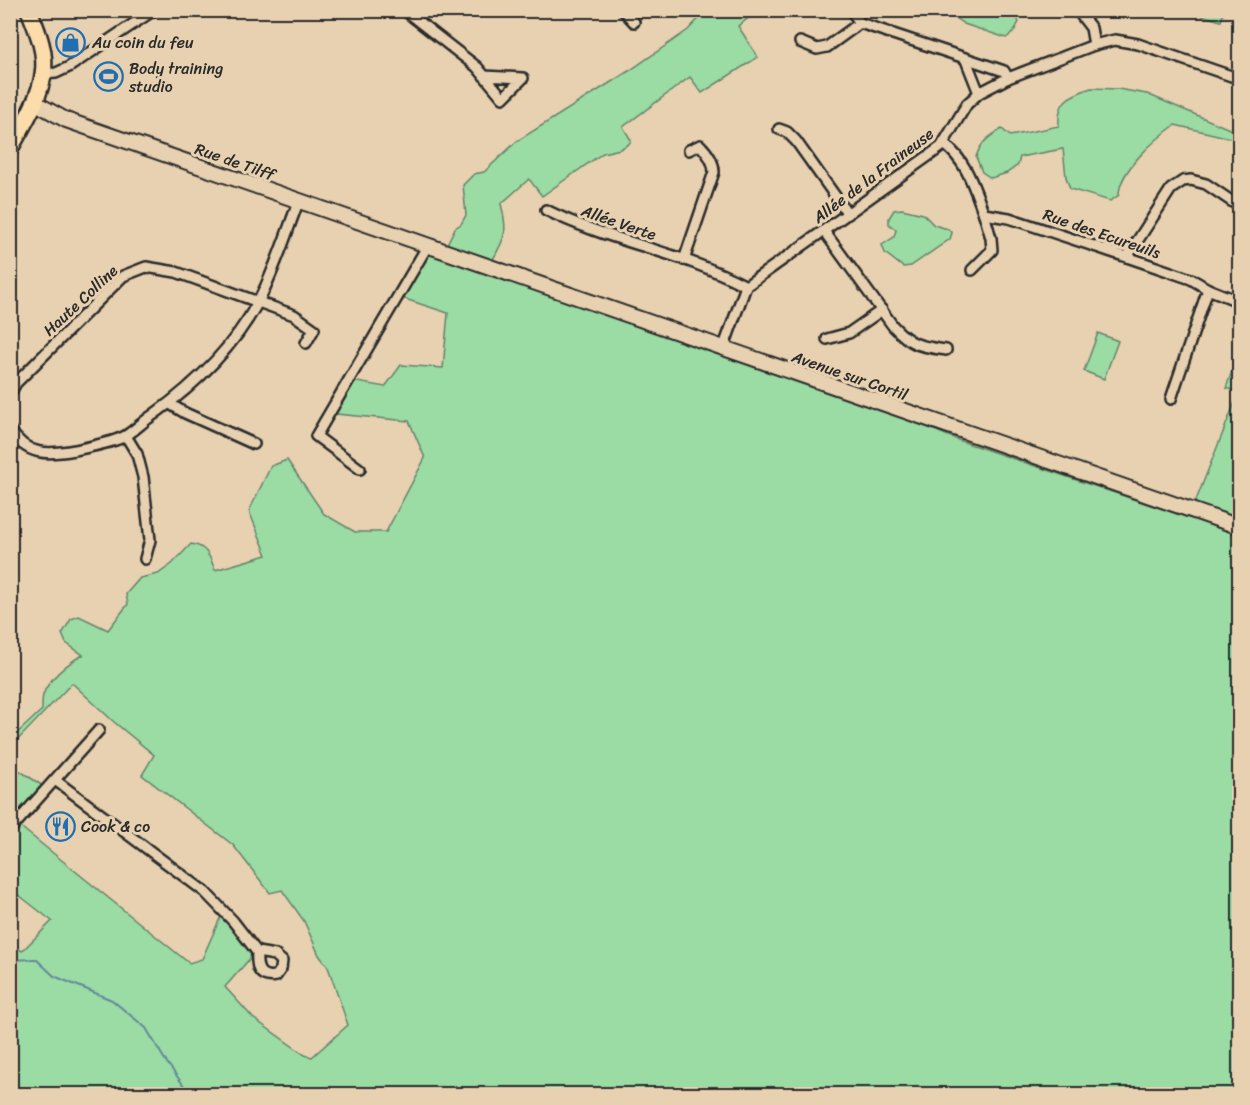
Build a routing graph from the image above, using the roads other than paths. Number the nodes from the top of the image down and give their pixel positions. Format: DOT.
graph roads {
  1 [pos="29,10"];
  2 [pos="154,10"];
  3 [pos="405,10"];
  4 [pos="623,10"];
  5 [pos="851,10"];
  6 [pos="1077,10"];
  7 [pos="634,22"];
  8 [pos="860,23"];
  9 [pos="800,42"];
  10 [pos="1094,45"];
  11 [pos="966,60"];
  12 [pos="43,74"];
  13 [pos="484,76"];
  14 [pos="1008,78"];
  15 [pos="1239,79"];
  16 [pos="979,93"];
  17 [pos="34,102"];
  18 [pos="779,129"];
  19 [pos="944,144"];
  20 [pos="10,149"];
  21 [pos="689,150"];
  22 [pos="299,200"];
  23 [pos="1239,207"];
  24 [pos="546,210"];
  25 [pos="848,214"];
  26 [pos="984,214"];
  27 [pos="824,231"];
  28 [pos="428,245"];
  29 [pos="450,252"];
  30 [pos="1127,257"];
  31 [pos="684,260"];
  32 [pos="972,270"];
  33 [pos="746,286"];
  34 [pos="1208,289"];
  35 [pos="1238,301"];
  36 [pos="257,302"];
  37 [pos="882,310"];
  38 [pos="827,339"];
  39 [pos="306,343"];
  40 [pos="723,349"];
  41 [pos="946,350"];
  42 [pos="10,394"];
  43 [pos="1171,399"];
  44 [pos="170,404"];
  45 [pos="10,430"];
  46 [pos="126,436"];
  47 [pos="254,444"];
  48 [pos="360,469"];
  49 [pos="1239,527"];
  50 [pos="145,559"];
  51 [pos="99,730"];
  52 [pos="55,780"];
  53 [pos="10,830"];
  54 [pos="257,952"];
  1 -- 12 [label="main road"];
  2 -- 12 [label="street"];
  3 -- 13 [label="street"];
  4 -- 7 [label="street"];
  5 -- 8 [label="street"];
  6 -- 10 [label="street"];
  8 -- 9 [label="street"];
  8 -- 11 [label="street"];
  10 -- 14 [label="street, Allée de la Fraineuse"];
  10 -- 15 [label="street, Allée de la Fraineuse"];
  11 -- 14 [label="street"];
  11 -- 16 [label="street"];
  12 -- 17 [label="main road"];
  14 -- 16 [label="street, Allée de la Fraineuse"];
  16 -- 19 [label="street, Allée de la Fraineuse"];
  17 -- 20 [label="main road"];
  17 -- 22 [label="main road, Rue de Tilff"];
  18 -- 25 [label="street"];
  19 -- 25 [label="street, Allée de la Fraineuse"];
  19 -- 26 [label="street"];
  21 -- 31 [label="street"];
  22 -- 28 [label="main road, Rue de Tilff"];
  22 -- 36 [label="street"];
  23 -- 30 [label="street"];
  24 -- 31 [label="street, Allée Verte"];
  25 -- 27 [label="street, Allée de la Fraineuse"];
  26 -- 30 [label="street, Rue des Ecureuils"];
  26 -- 32 [label="street"];
  27 -- 33 [label="street, Allée de la Fraineuse"];
  27 -- 37 [label="street"];
  28 -- 29 [label="main road, Rue de Tilff"];
  28 -- 48 [label="street"];
  29 -- 40 [label="main road, Avenue sur Cortil"];
  30 -- 34 [label="street, Rue des Ecureuils"];
  31 -- 33 [label="street, Allée Verte"];
  33 -- 40 [label="street"];
  34 -- 35 [label="street, Rue des Ecureuils"];
  34 -- 43 [label="street"];
  36 -- 39 [label="street, Haute Colline"];
  36 -- 42 [label="street, Haute Colline"];
  36 -- 44 [label="street"];
  37 -- 38 [label="street"];
  37 -- 41 [label="street"];
  40 -- 49 [label="main road, Avenue sur Cortil"];
  44 -- 46 [label="street"];
  44 -- 47 [label="street"];
  45 -- 46 [label="street"];
  46 -- 50 [label="street"];
  51 -- 52 [label="street"];
  52 -- 53 [label="street"];
  52 -- 54 [label="street"];
}
